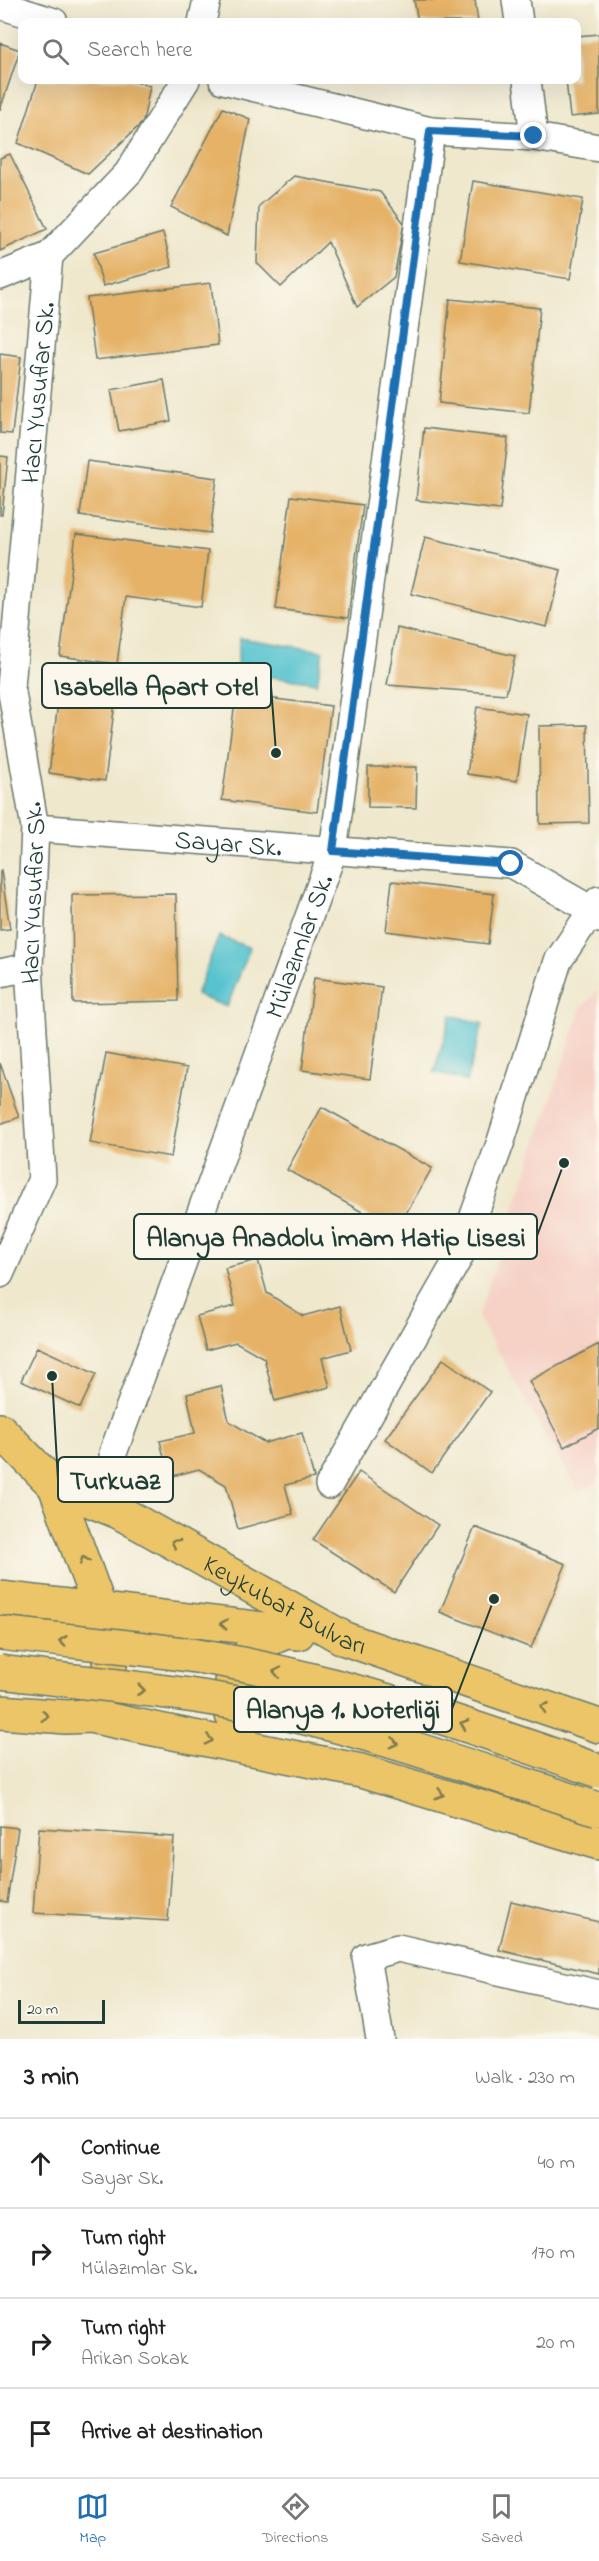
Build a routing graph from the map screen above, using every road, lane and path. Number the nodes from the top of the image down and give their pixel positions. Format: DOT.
graph roads {
  1 [pos="207,0"];
  2 [pos="516,0"];
  3 [pos="0,5"];
  4 [pos="41,18"];
  5 [pos="203,18"];
  6 [pos="518,18"];
  7 [pos="184,84"];
  8 [pos="239,84"];
  9 [pos="527,84"];
  10 [pos="430,131"];
  11 [pos="534,136"];
  12 [pos="599,148"];
  13 [pos="49,256"];
  14 [pos="0,276"];
  15 [pos="35,828"];
  16 [pos="333,851"];
  17 [pos="596,909"];
  18 [pos="29,967"];
  19 [pos="0,973"];
  20 [pos="0,1274"];
  21 [pos="0,1430"];
  22 [pos="113,1453"];
  23 [pos="329,1485"];
  24 [pos="55,1486"];
  25 [pos="0,1598"];
  26 [pos="100,1609"];
  27 [pos="286,1632"];
  28 [pos="0,1633"];
  29 [pos="345,1639"];
  30 [pos="0,1672"];
  31 [pos="0,1712"];
  32 [pos="90,1716"];
  33 [pos="599,1726"];
  34 [pos="246,1749"];
  35 [pos="599,1771"];
  36 [pos="598,1809"];
  37 [pos="599,1844"];
  38 [pos="599,1994"];
  39 [pos="380,2039"];
  1 -- 5 [label="street"];
  2 -- 6 [label="street"];
  3 -- 4 [label="street"];
  7 -- 13 [label="street"];
  8 -- 10 [label="street"];
  9 -- 11 [label="street"];
  10 -- 11 [label="street"];
  10 -- 16 [label="street, Mülazımlar Sk."];
  11 -- 12 [label="street"];
  13 -- 14 [label="street"];
  13 -- 15 [label="street, Hacı Yusuflar Sk."];
  15 -- 16 [label="street, Sayar Sk."];
  15 -- 18 [label="street, Hacı Yusuflar Sk."];
  16 -- 17 [label="street, Sayar Sk."];
  16 -- 22 [label="street, Mülazımlar Sk."];
  17 -- 23 [label="street"];
  18 -- 19 [label="street"];
  18 -- 20 [label="street, Hacı Yusuflar Sk."];
  21 -- 24 [label="main road, Keykubat Bulvarı"];
  26 -- 24 [label="main road, one-way"];
  29 -- 24 [label="main road, Keykubat Bulvarı, one-way"];
  25 -- 26 [label="main road"];
  27 -- 26 [label="main road, one-way"];
  26 -- 32 [label="main road"];
  27 -- 29 [label="main road"];
  27 -- 34 [label="main road"];
  35 -- 28 [label="main road, Keykubat Bulvarı, one-way, bridge"];
  33 -- 29 [label="main road, Keykubat Bulvarı, one-way"];
  30 -- 36 [label="main road, one-way, bridge"];
  31 -- 32 [label="main road, one-way"];
  32 -- 34 [label="main road, one-way"];
  34 -- 37 [label="main road, one-way"];
  38 -- 39 [label="street"];
}
